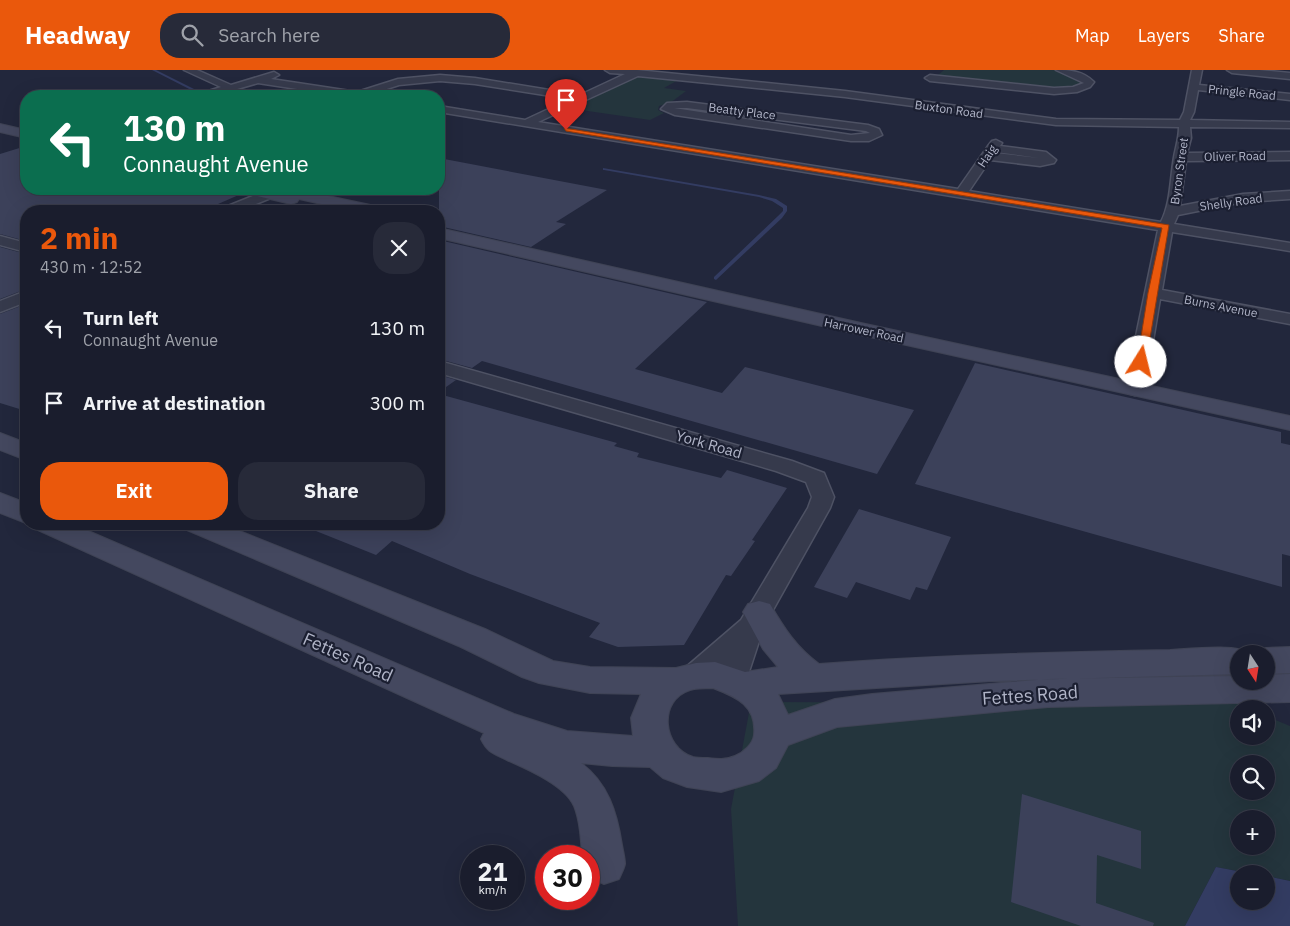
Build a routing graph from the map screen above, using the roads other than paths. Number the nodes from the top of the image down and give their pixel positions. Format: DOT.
graph roads {
  1 [pos="189,70"];
  2 [pos="610,70"];
  3 [pos="939,70"];
  4 [pos="1061,70"];
  5 [pos="1232,70"];
  6 [pos="1197,71"];
  7 [pos="637,72"];
  8 [pos="283,73"];
  9 [pos="1290,76"];
  10 [pos="259,80"];
  11 [pos="924,84"];
  12 [pos="1195,87"];
  13 [pos="231,88"];
  14 [pos="224,90"];
  15 [pos="321,90"];
  16 [pos="375,90"];
  17 [pos="845,94"];
  18 [pos="1290,97"];
  19 [pos="582,98"];
  20 [pos="906,103"];
  21 [pos="445,110"];
  22 [pos="822,113"];
  23 [pos="1184,122"];
  24 [pos="526,123"];
  25 [pos="1008,125"];
  26 [pos="1290,126"];
  27 [pos="0,128"];
  28 [pos="801,131"];
  29 [pos="20,133"];
  30 [pos="0,134"];
  31 [pos="20,139"];
  32 [pos="788,142"];
  33 [pos="774,152"];
  34 [pos="1290,156"];
  35 [pos="1180,157"];
  36 [pos="763,161"];
  37 [pos="961,194"];
  38 [pos="265,195"];
  39 [pos="288,195"];
  40 [pos="294,195"];
  41 [pos="1290,195"];
  42 [pos="242,205"];
  43 [pos="324,205"];
  44 [pos="344,205"];
  45 [pos="1173,212"];
  46 [pos="1166,227"];
  47 [pos="445,229"];
  48 [pos="445,234"];
  49 [pos="0,240"];
  50 [pos="20,246"];
  51 [pos="1290,247"];
  52 [pos="1152,293"];
  53 [pos="20,299"];
  54 [pos="0,307"];
  55 [pos="1290,319"];
  56 [pos="445,369"];
  57 [pos="1137,384"];
  58 [pos="1290,413"];
  59 [pos="1290,423"];
  60 [pos="0,442"];
  61 [pos="20,450"];
  62 [pos="0,502"];
  63 [pos="20,511"];
  64 [pos="62,530"];
  65 [pos="212,530"];
  66 [pos="755,619"];
  67 [pos="1290,660"];
  68 [pos="1230,661"];
  69 [pos="1275,661"];
  70 [pos="813,677"];
  71 [pos="686,678"];
  72 [pos="740,682"];
  73 [pos="1290,688"];
  74 [pos="430,693"];
  75 [pos="774,735"];
  76 [pos="658,752"];
  77 [pos="604,865"];
  1 -- 13 [label="street"];
  2 -- 7 [label="street, Buxton Road"];
  3 -- 11 [label="street"];
  4 -- 11 [label="street"];
  5 -- 9 [label="street"];
  6 -- 12 [label="street, Byron Street"];
  7 -- 17 [label="street, Buxton Road"];
  7 -- 19 [label="street"];
  8 -- 10 [label="street"];
  10 -- 13 [label="street"];
  10 -- 15 [label="street"];
  11 -- 20 [label="street"];
  12 -- 18 [label="street, Pringle Road"];
  12 -- 23 [label="street, Byron Street"];
  13 -- 14 [label="street"];
  16 -- 19 [label="street"];
  17 -- 20 [label="street, Buxton Road"];
  17 -- 22 [label="street"];
  19 -- 24 [label="street"];
  20 -- 25 [label="street, Buxton Road"];
  21 -- 24 [label="street"];
  22 -- 28 [label="street"];
  22 -- 28 [label="street, Beatty Place"];
  22 -- 28 [label="street, Beatty Place"];
  23 -- 25 [label="street, Buxton Road"];
  23 -- 26 [label="street, Buxton Road"];
  23 -- 35 [label="street, Byron Street"];
  24 -- 36 [label="street"];
  25 -- 37 [label="street, Haig"];
  27 -- 29 [label="main road"];
  28 -- 32 [label="street"];
  30 -- 31 [label="main road"];
  33 -- 36 [label="street"];
  34 -- 35 [label="street, Oliver Road"];
  35 -- 45 [label="street, Byron Street"];
  36 -- 37 [label="street"];
  37 -- 46 [label="street"];
  38 -- 42 [label="street"];
  39 -- 43 [label="main road"];
  40 -- 44 [label="main road"];
  41 -- 45 [label="street, Shelly Road"];
  45 -- 46 [label="street, Byron Street"];
  46 -- 51 [label="street"];
  46 -- 52 [label="street, Byron Street"];
  47 -- 57 [label="main road, Harrower Road"];
  48 -- 57 [label="main road, Harrower Road"];
  49 -- 50 [label="street"];
  52 -- 55 [label="street, Burns Avenue"];
  52 -- 57 [label="street, Byron Street"];
  53 -- 54 [label="street"];
  56 -- 66 [label="street, York Road"];
  57 -- 58 [label="main road, Harrower Road"];
  57 -- 59 [label="main road, Harrower Road"];
  60 -- 61 [label="main road"];
  62 -- 63 [label="main road"];
  64 -- 74 [label="main road, Fettes Road"];
  65 -- 71 [label="main road"];
  66 -- 70 [label="main road"];
  66 -- 71 [label="street, York Road"];
  66 -- 72 [label="street, York Road"];
  67 -- 69 [label="main road"];
  68 -- 70 [label="main road, Fettes Road"];
  70 -- 72 [label="main road, Fettes Road"];
  71 -- 72 [label="main road"];
  71 -- 76 [label="main road"];
  72 -- 75 [label="main road"];
  73 -- 75 [label="main road, Fettes Road"];
  74 -- 76 [label="main road, Fettes Road"];
  74 -- 77 [label="main road"];
  75 -- 76 [label="main road"];
}
